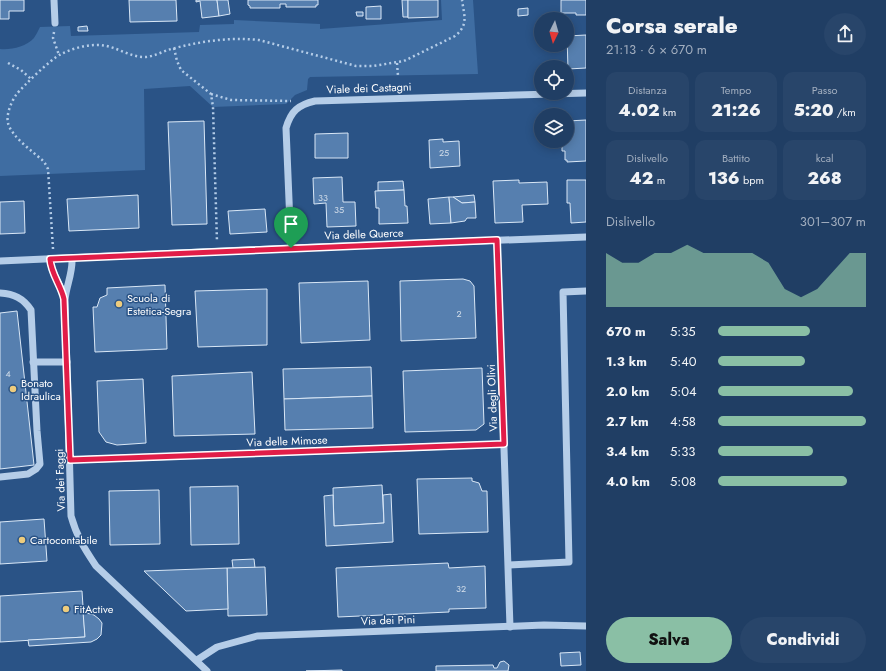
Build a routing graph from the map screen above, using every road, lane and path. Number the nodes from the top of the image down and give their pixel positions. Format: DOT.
graph roads {
  1 [pos="54,0"];
  2 [pos="462,0"];
  3 [pos="55,23"];
  4 [pos="174,48"];
  5 [pos="59,55"];
  6 [pos="8,63"];
  7 [pos="397,63"];
  8 [pos="398,76"];
  9 [pos="31,79"];
  10 [pos="586,93"];
  11 [pos="211,94"];
  12 [pos="291,101"];
  13 [pos="586,237"];
  14 [pos="497,240"];
  15 [pos="216,243"];
  16 [pos="291,248"];
  17 [pos="53,250"];
  18 [pos="72,258"];
  19 [pos="50,259"];
  20 [pos="0,261"];
  21 [pos="586,292"];
  22 [pos="0,293"];
  23 [pos="65,306"];
  24 [pos="33,362"];
  25 [pos="67,362"];
  26 [pos="504,444"];
  27 [pos="70,460"];
  28 [pos="0,477"];
  29 [pos="509,565"];
  30 [pos="586,626"];
  31 [pos="510,627"];
  32 [pos="197,660"];
  33 [pos="207,671"];
  1 -- 3 [label="street"];
  2 -- 7 [label="path"];
  3 -- 5 [label="path"];
  4 -- 5 [label="path"];
  4 -- 7 [label="path"];
  4 -- 11 [label="path"];
  5 -- 9 [label="path"];
  6 -- 9 [label="path"];
  7 -- 8 [label="path"];
  9 -- 17 [label="path"];
  10 -- 16 [label="street, Viale dei Castagni"];
  11 -- 12 [label="path"];
  11 -- 15 [label="path"];
  13 -- 14 [label="street, Via delle Querce"];
  14 -- 16 [label="street, Via delle Querce"];
  14 -- 26 [label="street, Via degli Olivi"];
  16 -- 18 [label="street, Via delle Querce"];
  18 -- 19 [label="street, Via delle Querce"];
  18 -- 23 [label="street, Via dei Faggi"];
  19 -- 20 [label="street, Via delle Querce"];
  19 -- 23 [label="street, Via dei Faggi"];
  21 -- 29 [label="street"];
  22 -- 24 [label="street"];
  23 -- 25 [label="street, Via dei Faggi"];
  24 -- 25 [label="street"];
  24 -- 28 [label="street"];
  25 -- 27 [label="street, Via dei Faggi"];
  26 -- 27 [label="street, Via delle Mimose"];
  26 -- 29 [label="street, Via degli Olivi"];
  27 -- 32 [label="street, Via dei Faggi"];
  29 -- 31 [label="street, Via degli Olivi"];
  30 -- 31 [label="street, Via dei Pini"];
  31 -- 32 [label="street, Via dei Pini"];
  32 -- 33 [label="street, Via dei Faggi"];
}
